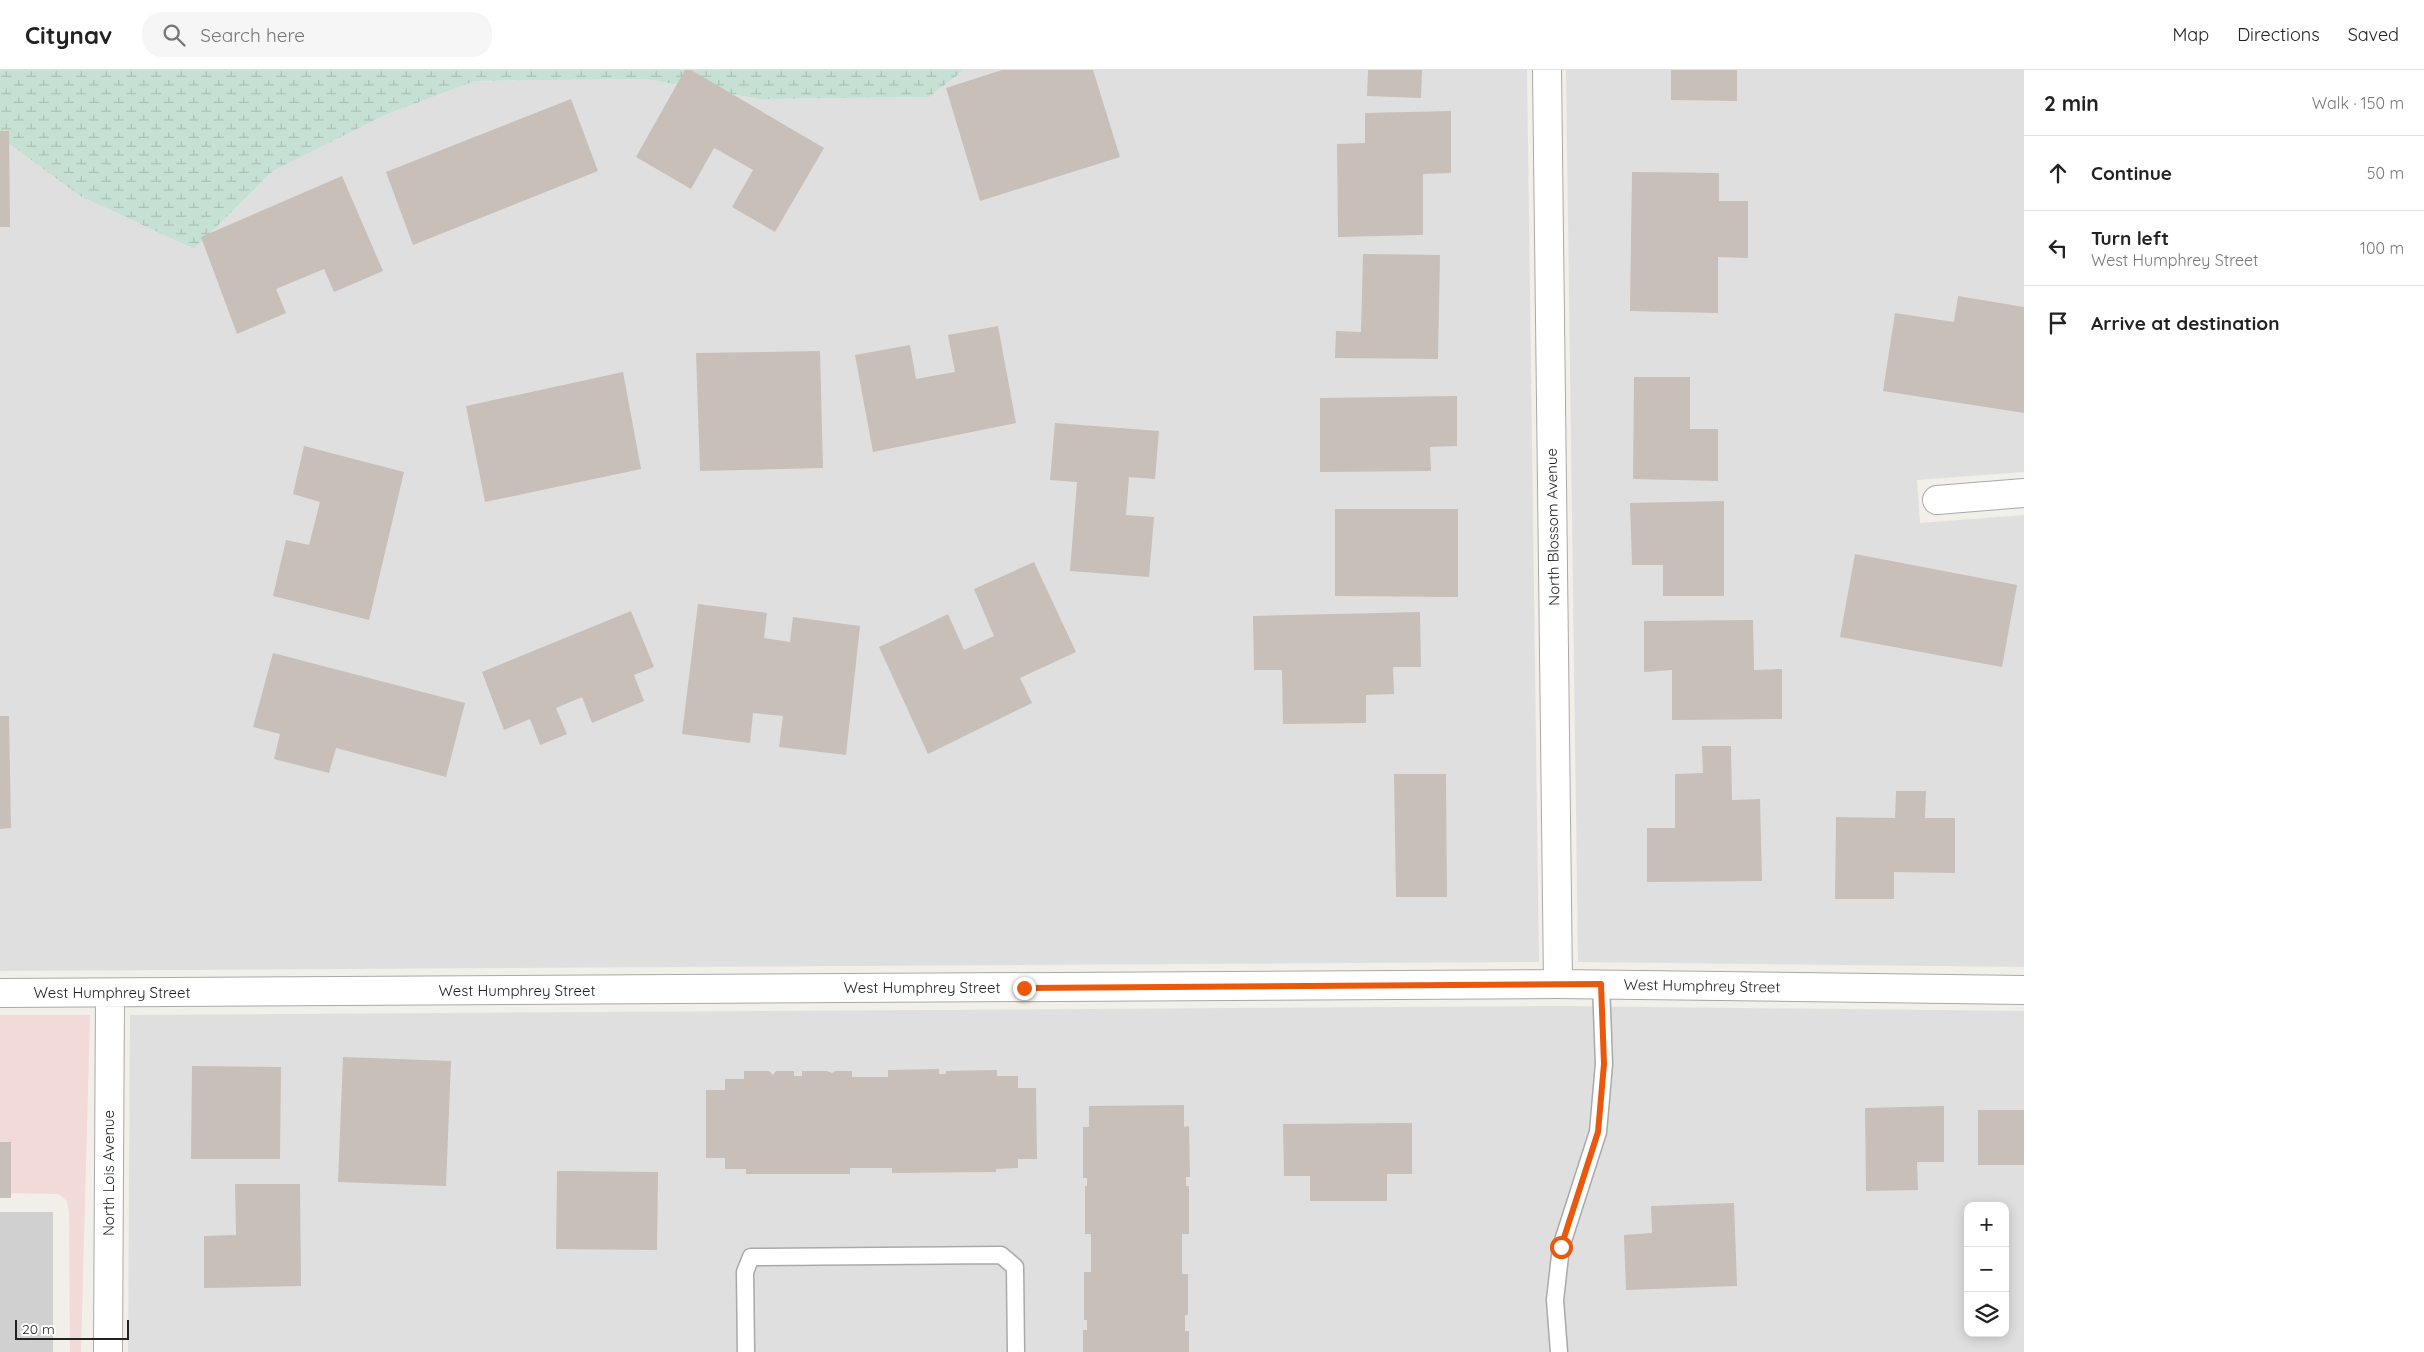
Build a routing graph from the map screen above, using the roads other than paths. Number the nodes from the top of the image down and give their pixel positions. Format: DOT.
graph roads {
  1 [pos="1547,70"];
  2 [pos="2024,493"];
  3 [pos="1937,500"];
  4 [pos="1558,984"];
  5 [pos="1601,984"];
  6 [pos="2024,990"];
  7 [pos="0,993"];
  8 [pos="110,993"];
  9 [pos="108,1352"];
  10 [pos="746,1352"];
  11 [pos="1016,1352"];
  12 [pos="1559,1352"];
  1 -- 4 [label="street, North Blossom Avenue"];
  2 -- 3 [label="street"];
  4 -- 5 [label="street, West Humphrey Street"];
  4 -- 8 [label="street, West Humphrey Street"];
  5 -- 6 [label="street, West Humphrey Street"];
  5 -- 12 [label="lane"];
  7 -- 8 [label="street, West Humphrey Street"];
  8 -- 9 [label="street, North Lois Avenue"];
  10 -- 11 [label="lane"];
}
